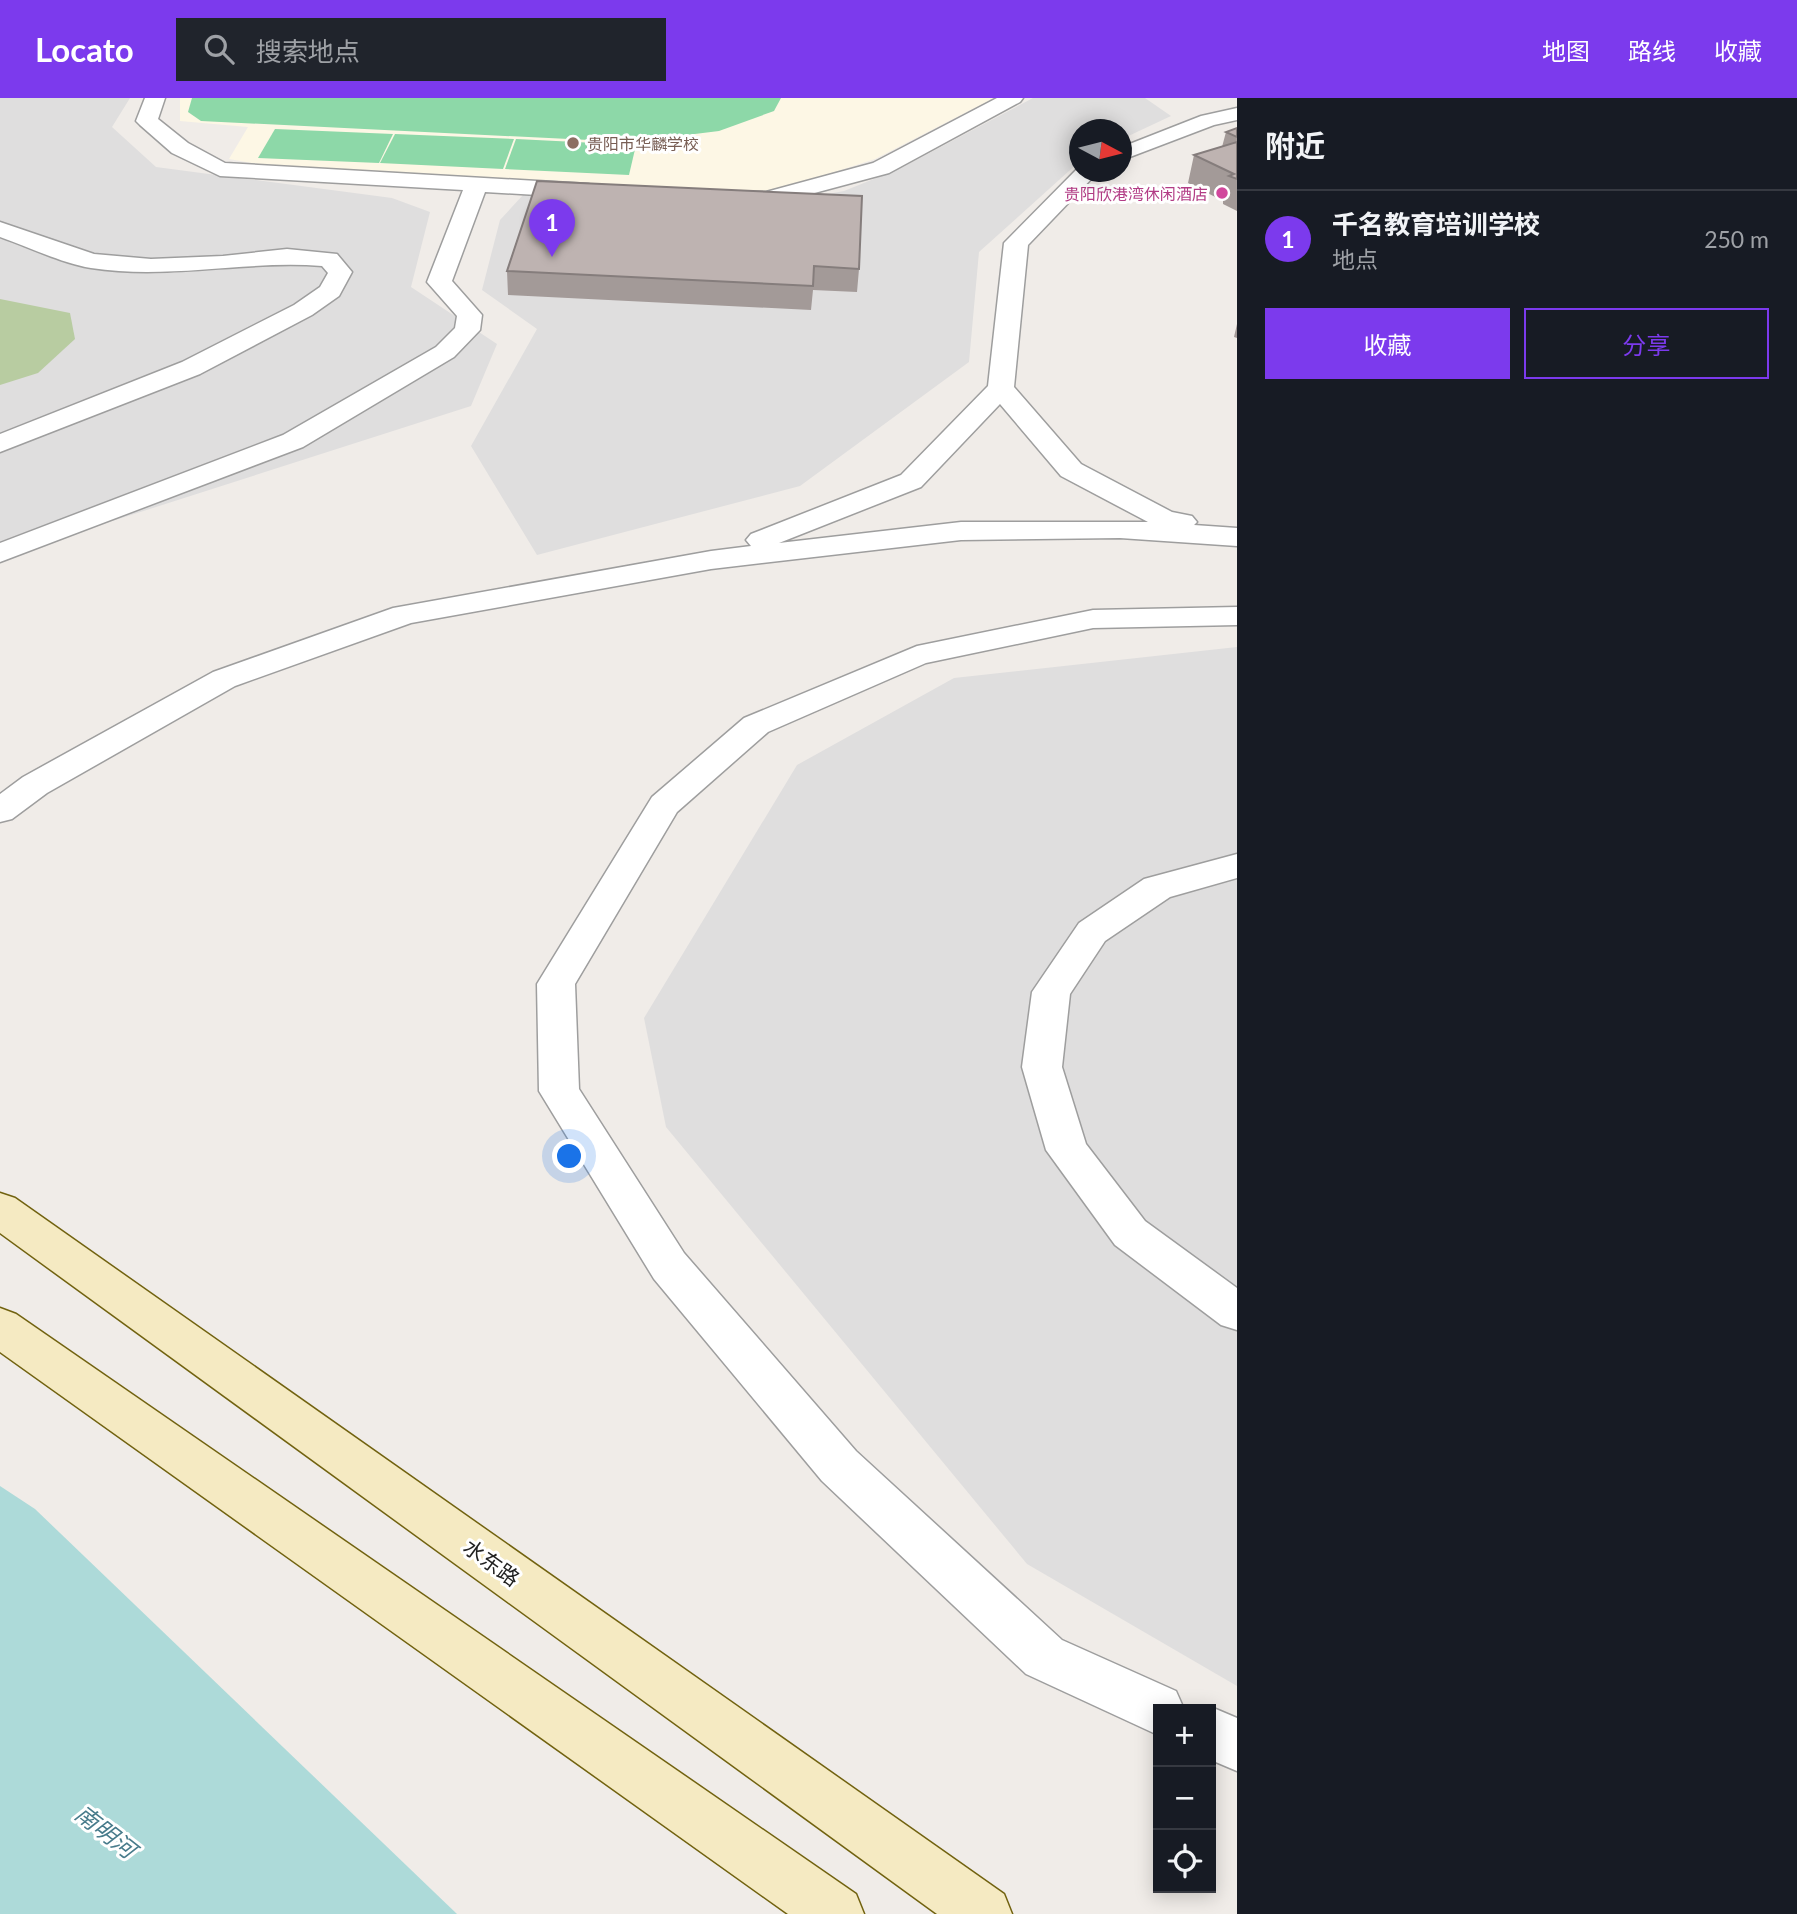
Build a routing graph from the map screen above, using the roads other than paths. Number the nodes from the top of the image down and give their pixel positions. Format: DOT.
graph roads {
  1 [pos="155,98"];
  2 [pos="1013,98"];
  3 [pos="1237,114"];
  4 [pos="1132,150"];
  5 [pos="1077,182"];
  6 [pos="476,186"];
  7 [pos="614,192"];
  8 [pos="711,196"];
  9 [pos="0,229"];
  10 [pos="1001,388"];
  11 [pos="0,444"];
  12 [pos="1237,535"];
  13 [pos="0,552"];
  14 [pos="710,560"];
  15 [pos="1237,616"];
  16 [pos="0,811"];
  17 [pos="1237,866"];
  18 [pos="0,1210"];
  19 [pos="1237,1312"];
  20 [pos="0,1327"];
  21 [pos="1153,1707"];
  22 [pos="1216,1735"];
  23 [pos="1237,1745"];
  24 [pos="836,1914"];
  25 [pos="984,1914"];
  1 -- 6 [label="street"];
  2 -- 8 [label="street"];
  3 -- 4 [label="street"];
  5 -- 10 [label="street"];
  6 -- 7 [label="street"];
  6 -- 13 [label="street"];
  9 -- 11 [label="street"];
  10 -- 12 [label="street"];
  10 -- 14 [label="street"];
  12 -- 14 [label="street"];
  14 -- 16 [label="street"];
  15 -- 21 [label="street"];
  17 -- 19 [label="street"];
  18 -- 25 [label="main road, 水东路"];
  20 -- 24 [label="main road"];
  22 -- 23 [label="street"];
}
